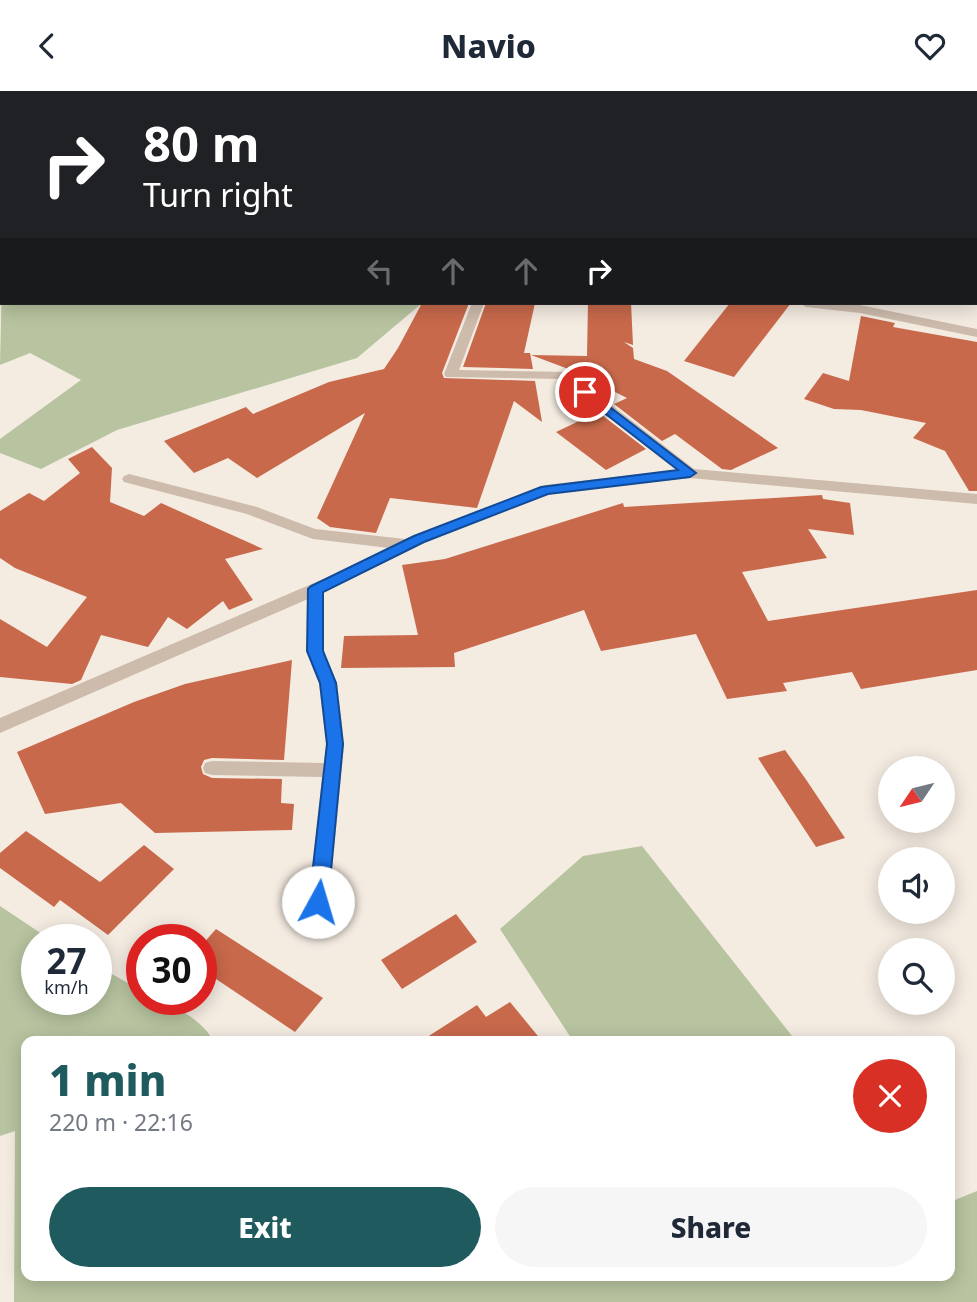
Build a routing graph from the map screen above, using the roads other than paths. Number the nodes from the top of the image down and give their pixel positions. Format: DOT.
graph roads {
  1 [pos="477,305"];
  2 [pos="824,305"];
  3 [pos="977,333"];
  4 [pos="690,473"];
  5 [pos="129,479"];
  6 [pos="977,499"];
  7 [pos="408,545"];
  8 [pos="316,589"];
  9 [pos="0,726"];
  10 [pos="212,768"];
  11 [pos="332,770"];
  12 [pos="318,902"];
  1 -- 4 [label="street"];
  2 -- 3 [label="street"];
  4 -- 6 [label="street"];
  4 -- 7 [label="street"];
  5 -- 7 [label="street"];
  7 -- 8 [label="street"];
  8 -- 9 [label="street"];
  8 -- 11 [label="street"];
  10 -- 11 [label="street"];
  11 -- 12 [label="street"];
}
